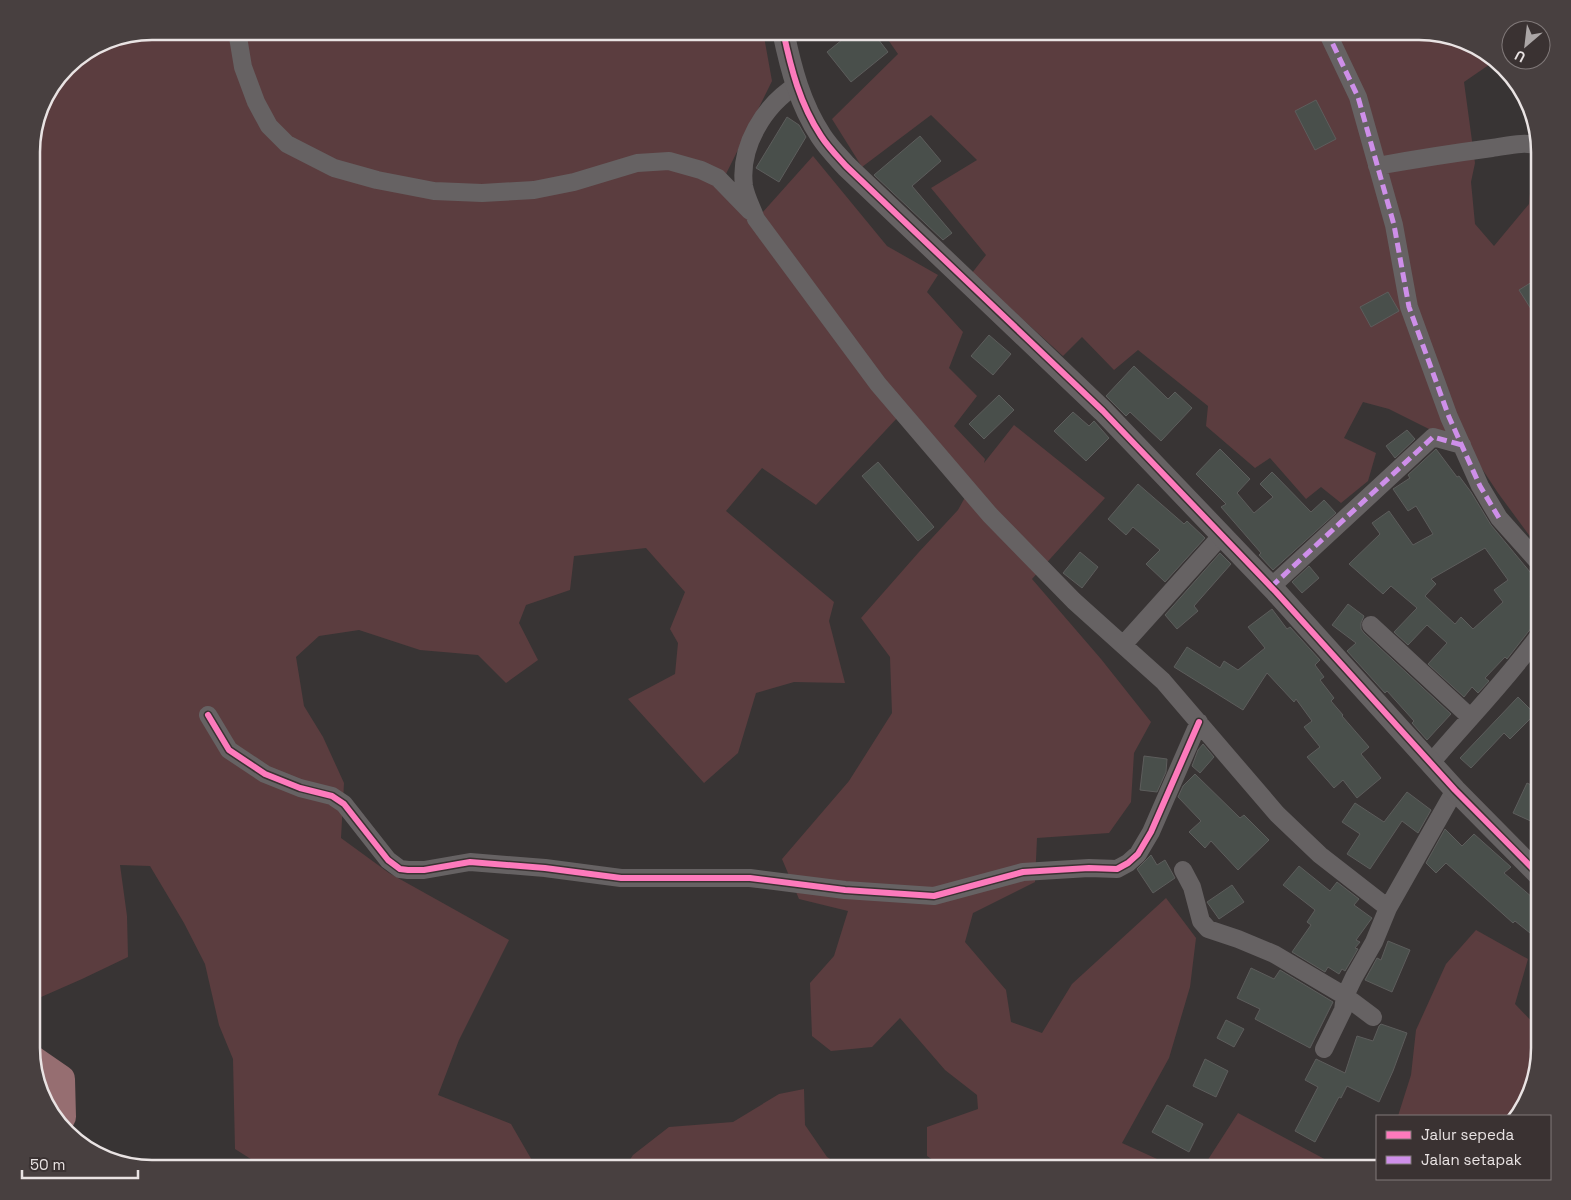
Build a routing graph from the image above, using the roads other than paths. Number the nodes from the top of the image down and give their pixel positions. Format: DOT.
graph roads {
  1 [pos="238,40"];
  2 [pos="786,40"];
  3 [pos="1331,40"];
  4 [pos="797,86"];
  5 [pos="1531,143"];
  6 [pos="1377,166"];
  7 [pos="756,219"];
  8 [pos="1462,446"];
  9 [pos="1222,535"];
  10 [pos="1531,554"];
  11 [pos="1271,587"];
  12 [pos="1371,625"];
  13 [pos="1123,645"];
  14 [pos="1531,647"];
  15 [pos="208,715"];
  16 [pos="1470,717"];
  17 [pos="1199,722"];
  18 [pos="1430,764"];
  19 [pos="1455,790"];
  20 [pos="1531,867"];
  21 [pos="1183,870"];
  22 [pos="1388,908"];
  23 [pos="1345,996"];
  24 [pos="1373,1017"];
  25 [pos="1324,1049"];
  1 -- 7 [label="street"];
  2 -- 4 [label="street"];
  3 -- 6 [label="street"];
  4 -- 7 [label="street"];
  4 -- 9 [label="street"];
  5 -- 6 [label="street"];
  6 -- 8 [label="street"];
  7 -- 13 [label="street"];
  8 -- 10 [label="street"];
  8 -- 11 [label="street"];
  9 -- 11 [label="street"];
  9 -- 13 [label="street"];
  11 -- 18 [label="street"];
  12 -- 16 [label="street"];
  13 -- 17 [label="street"];
  14 -- 16 [label="street"];
  15 -- 17 [label="street"];
  16 -- 18 [label="street"];
  17 -- 22 [label="street"];
  18 -- 19 [label="street"];
  19 -- 20 [label="street"];
  19 -- 22 [label="street"];
  21 -- 23 [label="street"];
  22 -- 23 [label="street"];
  23 -- 24 [label="street"];
  23 -- 25 [label="street"];
}
